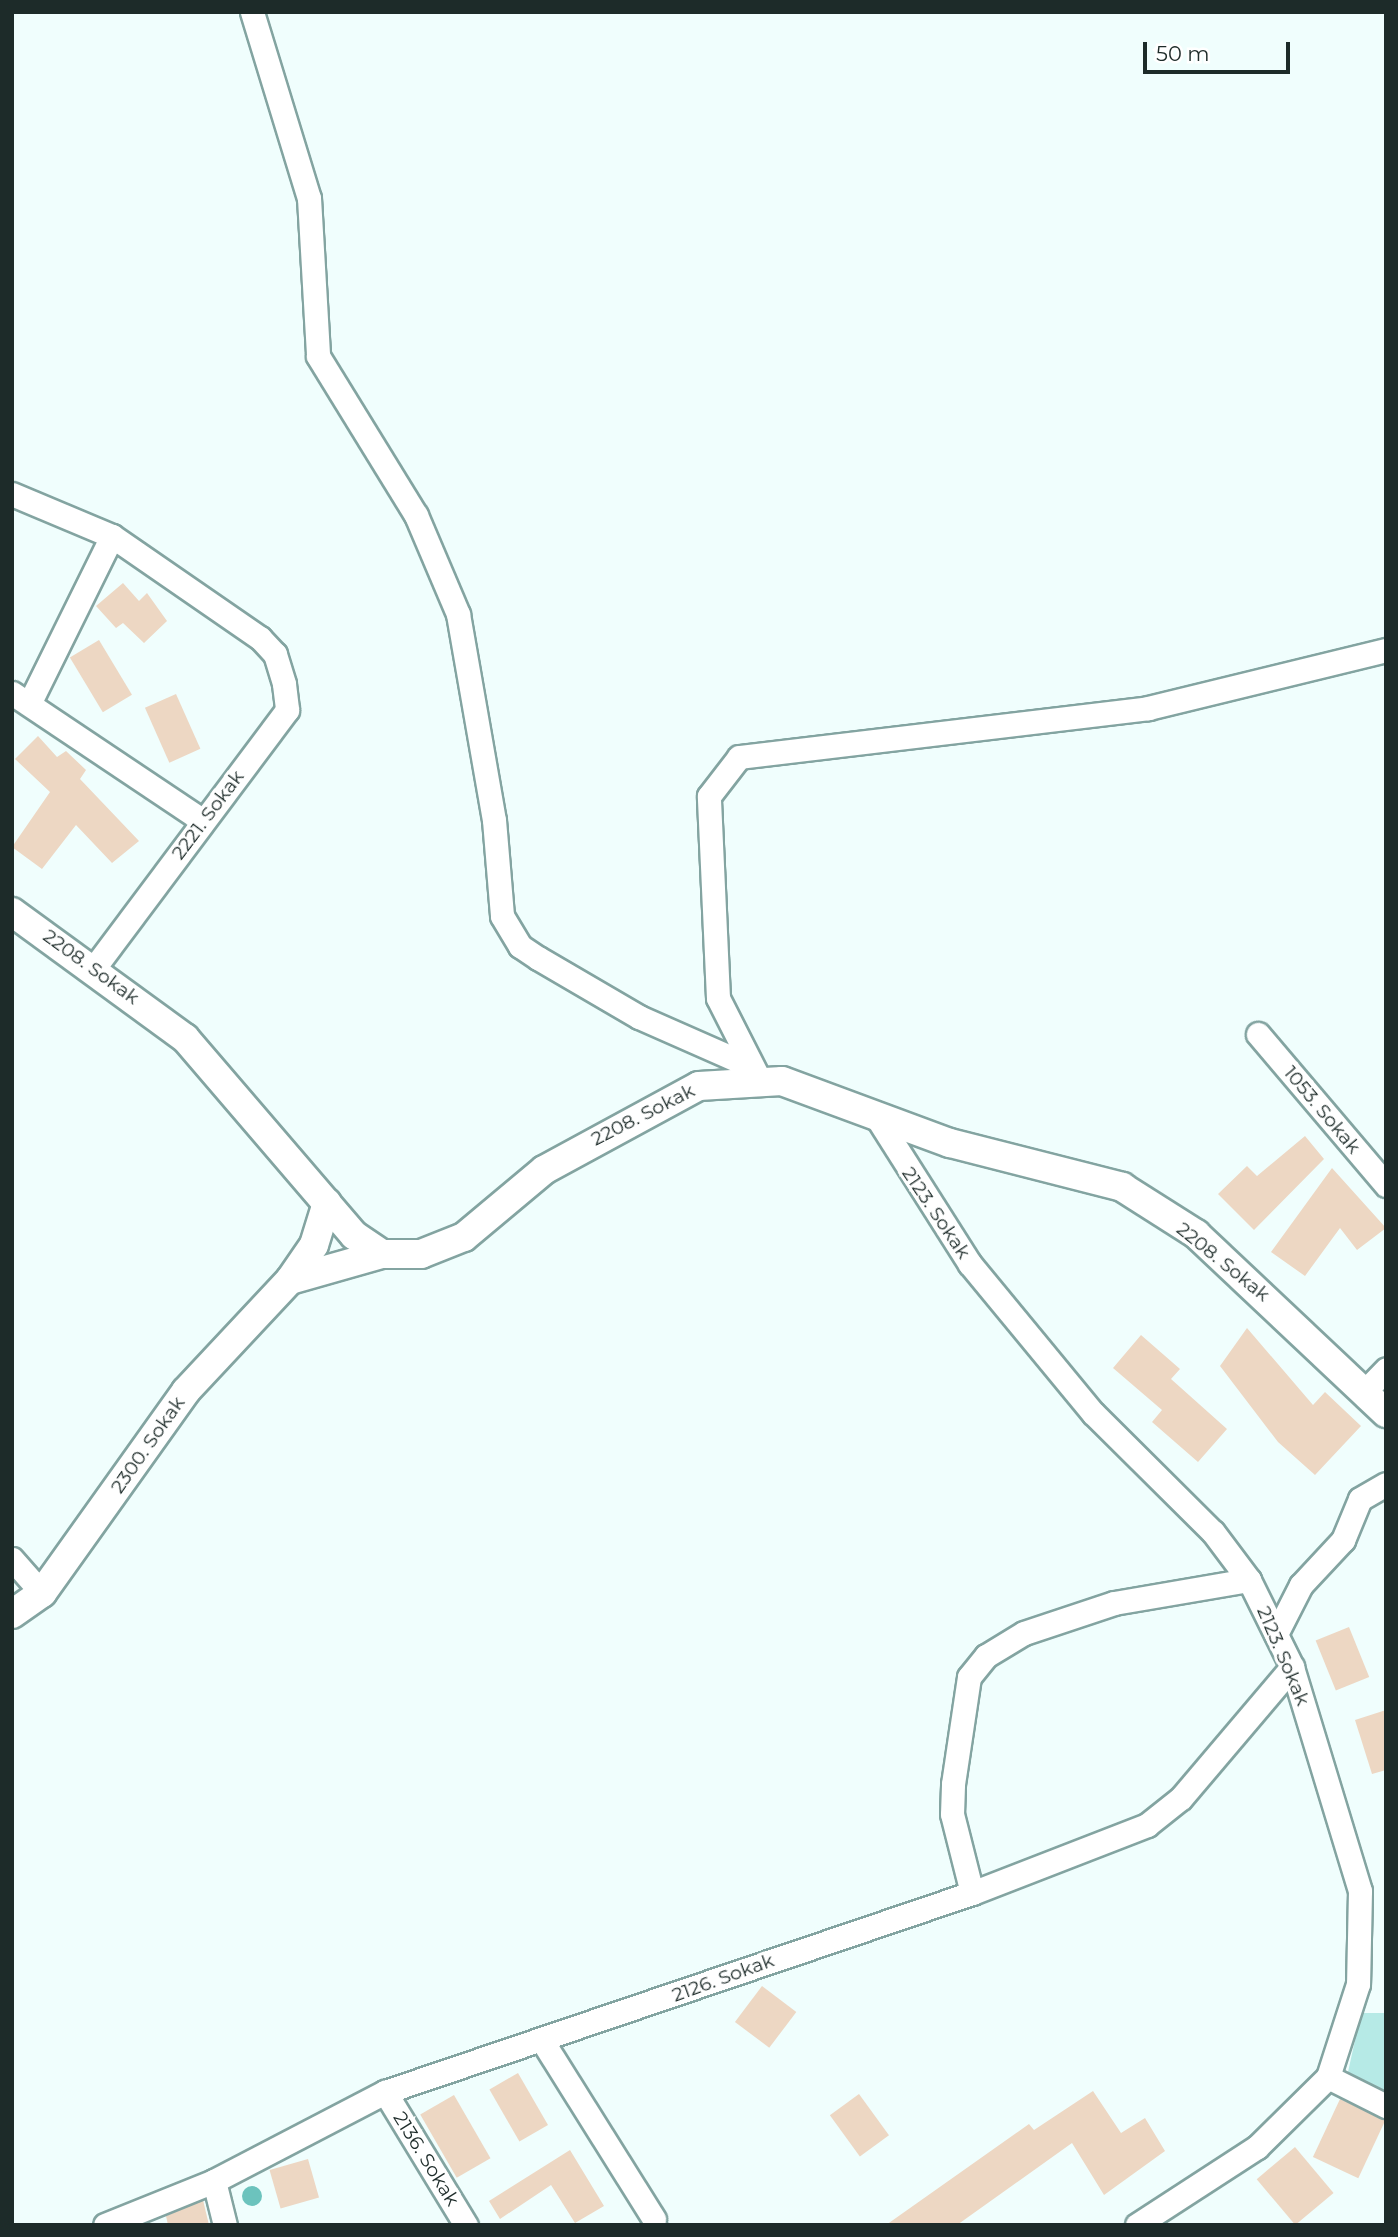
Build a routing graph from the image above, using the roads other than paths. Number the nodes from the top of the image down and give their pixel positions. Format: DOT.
graph roads {
  1 [pos="252,12"];
  2 [pos="12,494"];
  3 [pos="113,536"];
  4 [pos="1386,650"];
  5 [pos="22,696"];
  6 [pos="202,821"];
  7 [pos="12,912"];
  8 [pos="95,967"];
  9 [pos="1258,1034"];
  10 [pos="759,1079"];
  11 [pos="876,1116"];
  12 [pos="1386,1185"];
  13 [pos="341,1220"];
  14 [pos="382,1254"];
  15 [pos="337,1264"];
  16 [pos="290,1280"];
  17 [pos="1386,1369"];
  18 [pos="1366,1390"];
  19 [pos="1386,1413"];
  20 [pos="1386,1484"];
  21 [pos="12,1559"];
  22 [pos="1249,1580"];
  23 [pos="42,1593"];
  24 [pos="12,1614"];
  25 [pos="1276,1634"];
  26 [pos="1292,1667"];
  27 [pos="972,1893"];
  28 [pos="543,2042"];
  29 [pos="1328,2077"];
  30 [pos="385,2092"];
  31 [pos="1386,2106"];
  32 [pos="214,2181"];
  33 [pos="653,2223"];
  34 [pos="105,2225"];
  35 [pos="225,2225"];
  36 [pos="466,2225"];
  37 [pos="1137,2225"];
  1 -- 10 [label="street"];
  2 -- 3 [label="street"];
  3 -- 5 [label="street"];
  3 -- 6 [label="street, 2221. Sokak"];
  4 -- 10 [label="street"];
  5 -- 6 [label="street"];
  6 -- 8 [label="street, 2221. Sokak"];
  7 -- 8 [label="street, 2208. Sokak"];
  8 -- 13 [label="street, 2208. Sokak"];
  9 -- 12 [label="street, 1053. Sokak"];
  10 -- 11 [label="street, 2208. Sokak"];
  10 -- 14 [label="street, 2208. Sokak"];
  11 -- 18 [label="street, 2208. Sokak"];
  11 -- 22 [label="street, 2123. Sokak"];
  13 -- 14 [label="street, 2208. Sokak"];
  13 -- 15 [label="street"];
  13 -- 16 [label="street, 2300. Sokak"];
  14 -- 15 [label="street"];
  15 -- 16 [label="street"];
  16 -- 23 [label="street, 2300. Sokak"];
  17 -- 18 [label="street"];
  18 -- 19 [label="street, 2208. Sokak"];
  20 -- 25 [label="street"];
  21 -- 23 [label="street"];
  22 -- 25 [label="street, 2123. Sokak"];
  22 -- 27 [label="street"];
  23 -- 24 [label="street, 2300. Sokak"];
  25 -- 26 [label="street, 2123. Sokak"];
  26 -- 27 [label="street, 2126. Sokak"];
  26 -- 29 [label="street, 2123. Sokak"];
  27 -- 28 [label="street, 2126. Sokak"];
  28 -- 30 [label="street, 2126. Sokak"];
  28 -- 33 [label="street"];
  29 -- 31 [label="street"];
  29 -- 37 [label="street, 2123. Sokak"];
  30 -- 32 [label="street, 2126. Sokak"];
  30 -- 36 [label="street, 2136. Sokak"];
  32 -- 34 [label="street, 2126. Sokak"];
  32 -- 35 [label="street"];
}
